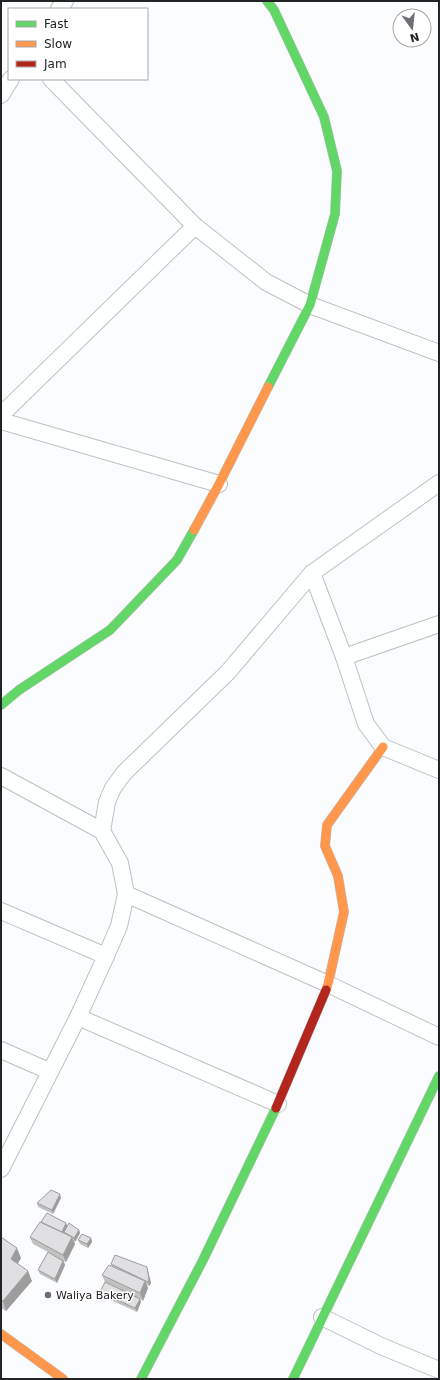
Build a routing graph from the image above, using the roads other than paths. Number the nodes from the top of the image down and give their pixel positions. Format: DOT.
graph roads {
  1 [pos="275,4"];
  2 [pos="10,80"];
  3 [pos="52,80"];
  4 [pos="1,95"];
  5 [pos="195,226"];
  6 [pos="310,305"];
  7 [pos="439,353"];
  8 [pos="1,415"];
  9 [pos="1,421"];
  10 [pos="439,483"];
  11 [pos="219,484"];
  12 [pos="312,573"];
  13 [pos="439,624"];
  14 [pos="344,657"];
  15 [pos="1,705"];
  16 [pos="383,747"];
  17 [pos="439,770"];
  18 [pos="1,776"];
  19 [pos="102,831"];
  20 [pos="126,894"];
  21 [pos="1,911"];
  22 [pos="106,956"];
  23 [pos="328,984"];
  24 [pos="78,1017"];
  25 [pos="439,1037"];
  26 [pos="1,1050"];
  27 [pos="50,1071"];
  28 [pos="439,1076"];
  29 [pos="278,1104"];
  30 [pos="1,1169"];
  31 [pos="322,1317"];
  32 [pos="1,1334"];
  33 [pos="439,1370"];
  34 [pos="63,1379"];
  35 [pos="142,1379"];
  36 [pos="293,1379"];
  1 -- 6 [label="main road"];
  2 -- 4 [label="street"];
  3 -- 5 [label="street"];
  5 -- 6 [label="street"];
  5 -- 8 [label="street"];
  6 -- 7 [label="street"];
  6 -- 11 [label="main road"];
  9 -- 11 [label="street"];
  10 -- 12 [label="street"];
  11 -- 15 [label="main road"];
  12 -- 14 [label="street"];
  12 -- 19 [label="street"];
  13 -- 14 [label="street"];
  14 -- 16 [label="street"];
  16 -- 17 [label="street"];
  16 -- 23 [label="main road"];
  18 -- 19 [label="street"];
  19 -- 20 [label="street"];
  20 -- 22 [label="street"];
  20 -- 23 [label="street"];
  21 -- 22 [label="street"];
  22 -- 24 [label="street"];
  23 -- 25 [label="street"];
  23 -- 29 [label="main road"];
  24 -- 27 [label="street"];
  24 -- 29 [label="street"];
  26 -- 27 [label="street"];
  27 -- 30 [label="street"];
  28 -- 31 [label="main road"];
  29 -- 35 [label="main road"];
  31 -- 33 [label="street"];
  31 -- 36 [label="main road"];
  32 -- 34 [label="main road"];
}
